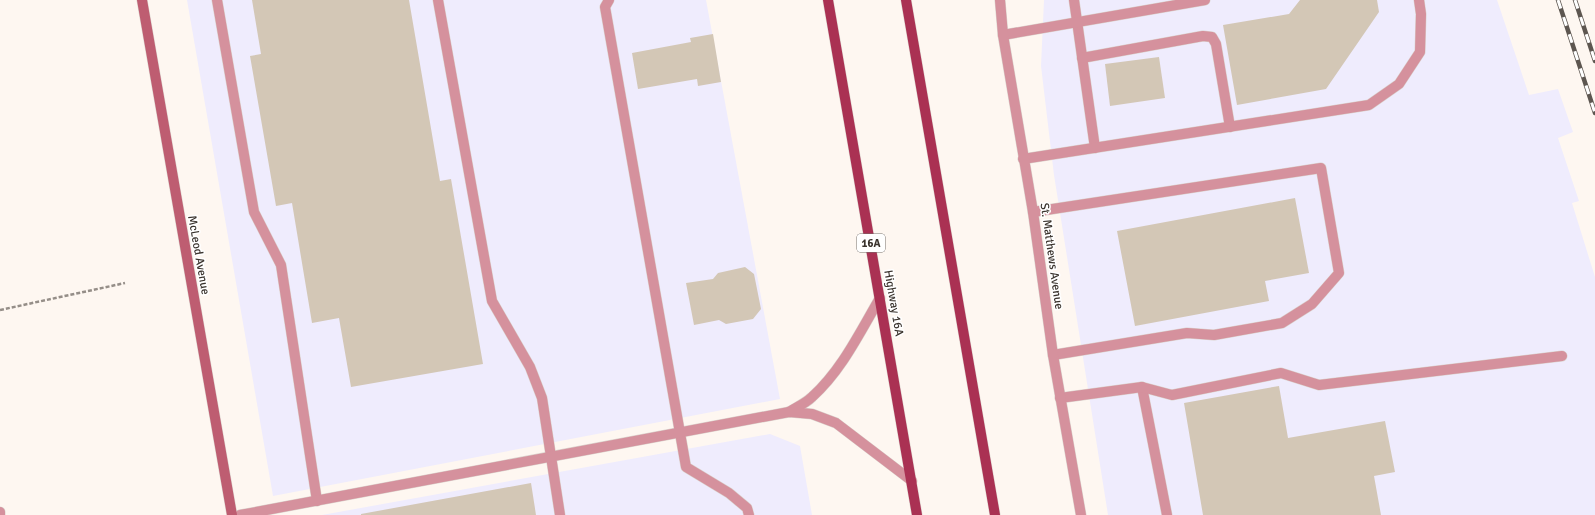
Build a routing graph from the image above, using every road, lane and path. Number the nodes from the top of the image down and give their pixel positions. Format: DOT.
graph roads {
  1 [pos="142,0"];
  2 [pos="217,0"];
  3 [pos="438,0"];
  4 [pos="609,0"];
  5 [pos="906,0"];
  6 [pos="1000,0"];
  7 [pos="1074,0"];
  8 [pos="1205,0"];
  9 [pos="1419,0"];
  10 [pos="827,2"];
  11 [pos="1076,23"];
  12 [pos="1003,35"];
  13 [pos="1082,58"];
  14 [pos="1230,127"];
  15 [pos="1095,148"];
  16 [pos="1023,159"];
  17 [pos="1033,212"];
  18 [pos="125,283"];
  19 [pos="880,298"];
  20 [pos="0,310"];
  21 [pos="1053,355"];
  22 [pos="1562,356"];
  23 [pos="1142,387"];
  24 [pos="1060,398"];
  25 [pos="789,412"];
  26 [pos="680,432"];
  27 [pos="550,457"];
  28 [pos="912,481"];
  29 [pos="317,501"];
  30 [pos="232,515"];
  31 [pos="240,515"];
  32 [pos="560,515"];
  33 [pos="749,515"];
  34 [pos="917,515"];
  35 [pos="995,515"];
  36 [pos="1081,515"];
  37 [pos="1167,515"];
  1 -- 30 [label="street, McLeod Avenue"];
  2 -- 29 [label="street"];
  3 -- 27 [label="street"];
  4 -- 26 [label="street"];
  5 -- 35 [label="main road"];
  6 -- 12 [label="street, St. Matthews Avenue"];
  7 -- 11 [label="street"];
  8 -- 11 [label="street"];
  9 -- 14 [label="street"];
  10 -- 19 [label="main road, Highway 16A / 16A"];
  11 -- 12 [label="street"];
  11 -- 13 [label="street"];
  12 -- 16 [label="street, St. Matthews Avenue"];
  13 -- 14 [label="street"];
  13 -- 15 [label="street"];
  14 -- 15 [label="street"];
  15 -- 16 [label="street"];
  16 -- 17 [label="street, St. Matthews Avenue"];
  17 -- 21 [label="street, St. Matthews Avenue"];
  17 -- 21 [label="street"];
  18 -- 20 [label="path"];
  19 -- 25 [label="street"];
  19 -- 28 [label="main road, Highway 16A / 16A"];
  21 -- 24 [label="street, St. Matthews Avenue"];
  22 -- 23 [label="street"];
  23 -- 24 [label="street"];
  23 -- 37 [label="street"];
  24 -- 36 [label="street, St. Matthews Avenue"];
  25 -- 26 [label="street"];
  25 -- 28 [label="street"];
  26 -- 27 [label="street"];
  26 -- 33 [label="street"];
  27 -- 29 [label="street"];
  27 -- 32 [label="street"];
  28 -- 34 [label="main road, Highway 16A / 16A"];
  29 -- 31 [label="street"];
}
